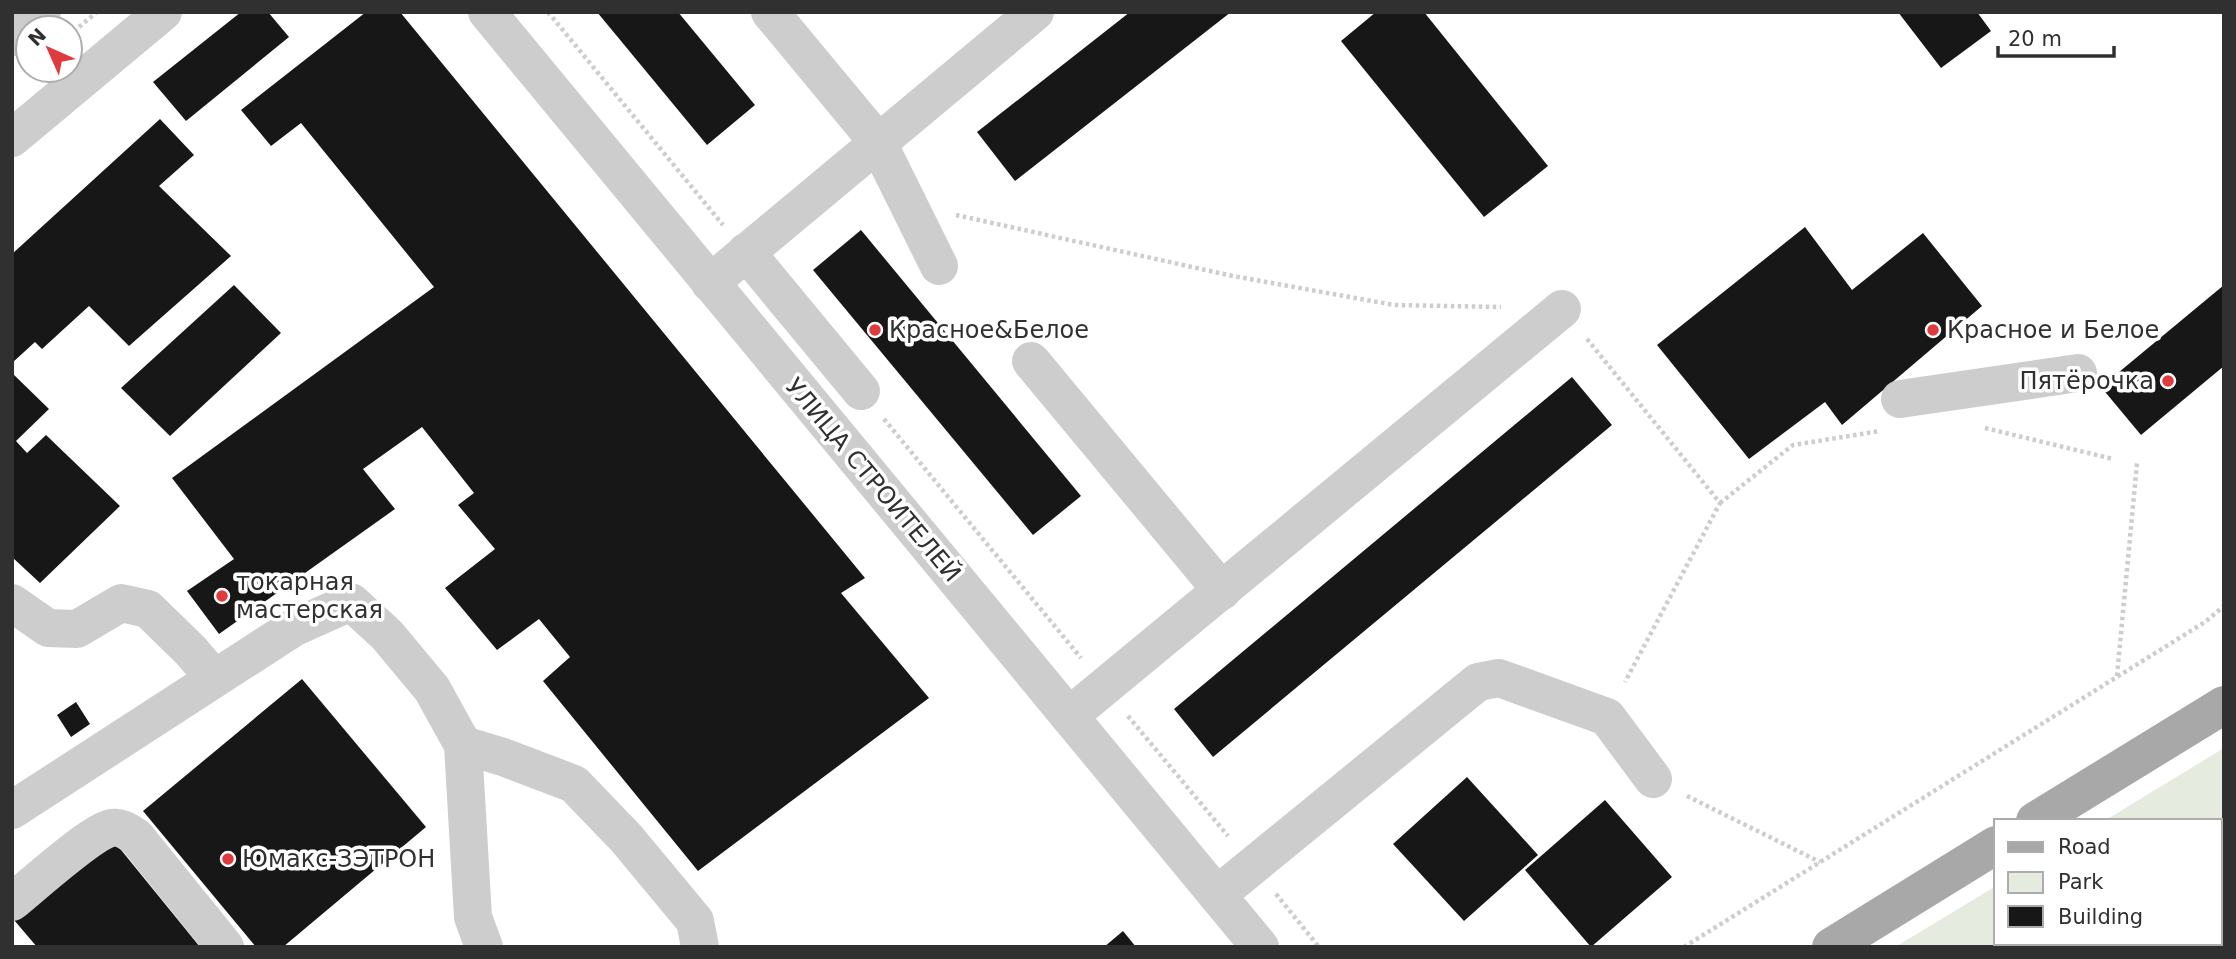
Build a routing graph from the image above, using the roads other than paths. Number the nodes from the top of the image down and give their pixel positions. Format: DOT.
graph roads {
  1 [pos="42,12"];
  2 [pos="487,12"];
  3 [pos="770,12"];
  4 [pos="1035,12"];
  5 [pos="160,13"];
  6 [pos="12,37"];
  7 [pos="12,138"];
  8 [pos="877,141"];
  9 [pos="746,252"];
  10 [pos="939,266"];
  11 [pos="710,282"];
  12 [pos="1562,309"];
  13 [pos="1031,361"];
  14 [pos="2078,373"];
  15 [pos="861,391"];
  16 [pos="1892,414"];
  17 [pos="1222,591"];
  18 [pos="12,603"];
  19 [pos="214,678"];
  20 [pos="2224,705"];
  21 [pos="1069,716"];
  22 [pos="463,745"];
  23 [pos="1653,779"];
  24 [pos="12,810"];
  25 [pos="2038,819"];
  26 [pos="1994,846"];
  27 [pos="1217,895"];
  28 [pos="12,902"];
  29 [pos="225,947"];
  30 [pos="484,947"];
  31 [pos="700,947"];
  32 [pos="1260,947"];
  33 [pos="1831,947"];
  1 -- 6 [label="street"];
  2 -- 11 [label="street, УЛИЦА СТРОИТЕЛЕЙ"];
  3 -- 8 [label="street"];
  4 -- 8 [label="street"];
  5 -- 7 [label="street"];
  8 -- 9 [label="street"];
  8 -- 10 [label="street"];
  9 -- 11 [label="street"];
  9 -- 15 [label="street"];
  11 -- 21 [label="street, УЛИЦА СТРОИТЕЛЕЙ"];
  12 -- 17 [label="street"];
  13 -- 17 [label="street"];
  14 -- 16 [label="street"];
  17 -- 21 [label="street"];
  18 -- 19 [label="street"];
  19 -- 22 [label="street"];
  19 -- 24 [label="street"];
  20 -- 25 [label="main road"];
  21 -- 27 [label="street, УЛИЦА СТРОИТЕЛЕЙ"];
  22 -- 30 [label="street"];
  22 -- 31 [label="street"];
  23 -- 27 [label="street"];
  26 -- 33 [label="main road"];
  27 -- 32 [label="street, УЛИЦА СТРОИТЕЛЕЙ"];
  28 -- 29 [label="street"];
}
